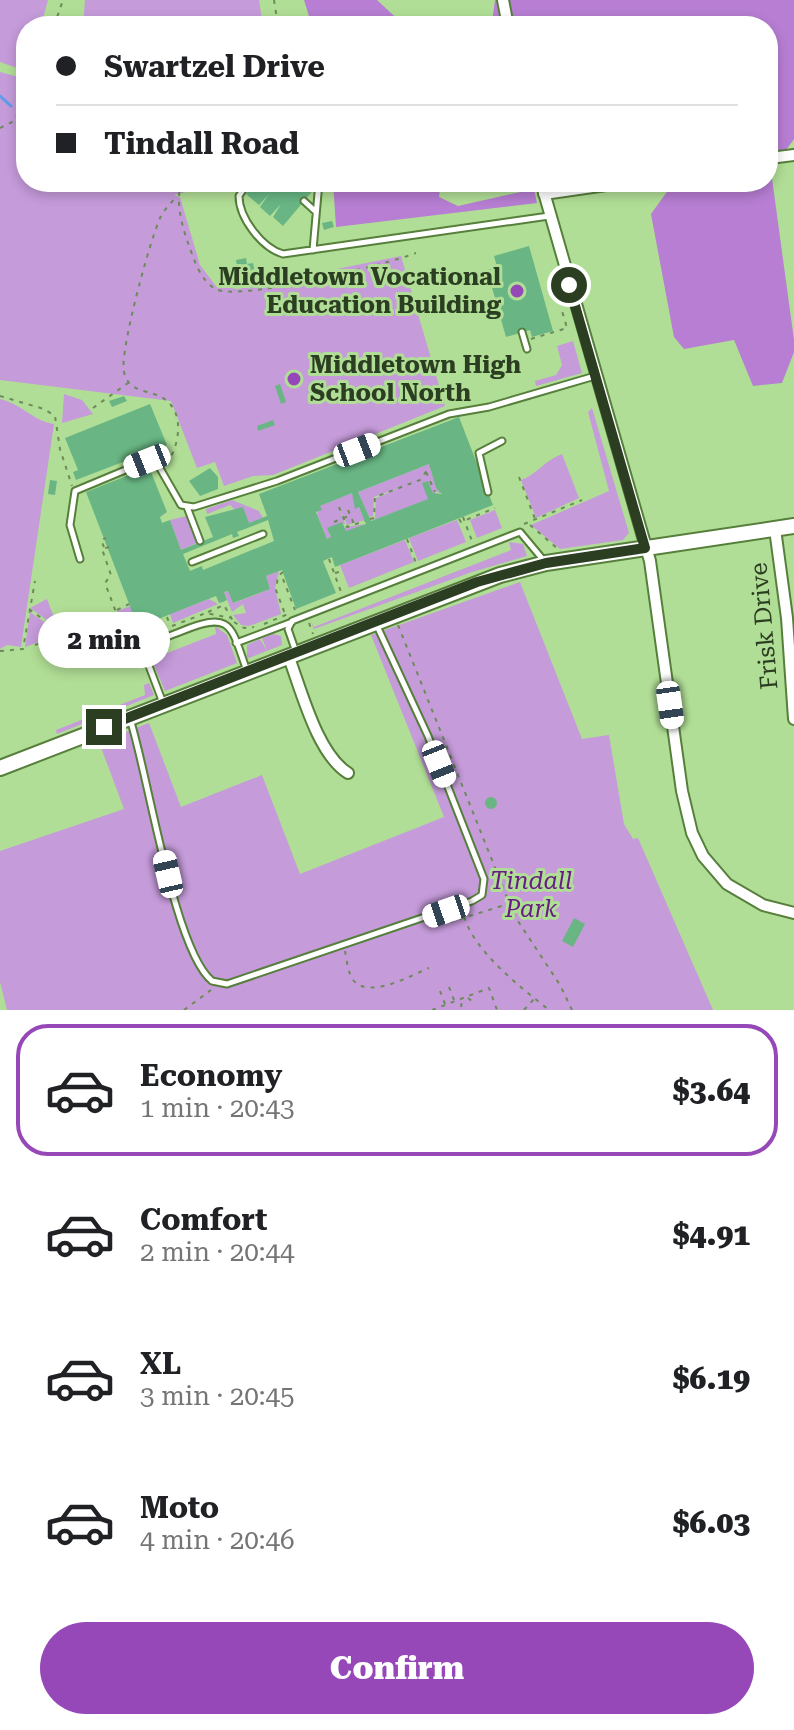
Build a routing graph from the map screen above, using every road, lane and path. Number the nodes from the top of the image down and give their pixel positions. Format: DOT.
graph roads {
  1 [pos="178,192"];
  2 [pos="242,192"];
  3 [pos="318,192"];
  4 [pos="558,192"];
  5 [pos="544,194"];
  6 [pos="177,196"];
  7 [pos="304,201"];
  8 [pos="317,213"];
  9 [pos="549,216"];
  10 [pos="313,250"];
  11 [pos="416,253"];
  12 [pos="566,310"];
  13 [pos="522,332"];
  14 [pos="531,339"];
  15 [pos="527,349"];
  16 [pos="595,376"];
  17 [pos="129,382"];
  18 [pos="0,396"];
  19 [pos="93,408"];
  20 [pos="502,441"];
  21 [pos="430,466"];
  22 [pos="162,472"];
  23 [pos="426,472"];
  24 [pos="519,477"];
  25 [pos="421,478"];
  26 [pos="425,482"];
  27 [pos="75,491"];
  28 [pos="435,492"];
  29 [pos="488,492"];
  30 [pos="582,500"];
  31 [pos="187,507"];
  32 [pos="339,507"];
  33 [pos="495,508"];
  34 [pos="348,510"];
  35 [pos="351,515"];
  36 [pos="343,518"];
  37 [pos="370,519"];
  38 [pos="535,520"];
  39 [pos="365,521"];
  40 [pos="334,522"];
  41 [pos="354,525"];
  42 [pos="794,526"];
  43 [pos="775,529"];
  44 [pos="263,534"];
  45 [pos="106,538"];
  46 [pos="483,538"];
  47 [pos="407,539"];
  48 [pos="645,548"];
  49 [pos="559,550"];
  50 [pos="206,556"];
  51 [pos="80,559"];
  52 [pos="329,559"];
  53 [pos="192,562"];
  54 [pos="546,563"];
  55 [pos="338,566"];
  56 [pos="404,569"];
  57 [pos="283,572"];
  58 [pos="334,574"];
  59 [pos="283,579"];
  60 [pos="35,581"];
  61 [pos="341,593"];
  62 [pos="224,603"];
  63 [pos="129,604"];
  64 [pos="303,608"];
  65 [pos="29,609"];
  66 [pos="115,610"];
  67 [pos="295,611"];
  68 [pos="203,614"];
  69 [pos="222,614"];
  70 [pos="286,615"];
  71 [pos="167,617"];
  72 [pos="233,621"];
  73 [pos="292,621"];
  74 [pos="308,621"];
  75 [pos="375,622"];
  76 [pos="398,624"];
  77 [pos="141,625"];
  78 [pos="64,626"];
  79 [pos="171,627"];
  80 [pos="67,633"];
  81 [pos="313,634"];
  82 [pos="145,635"];
  83 [pos="236,643"];
  84 [pos="35,645"];
  85 [pos="0,651"];
  86 [pos="123,654"];
  87 [pos="292,654"];
  88 [pos="247,671"];
  89 [pos="164,704"];
  90 [pos="129,717"];
  91 [pos="794,719"];
  92 [pos="0,768"];
  93 [pos="348,773"];
  94 [pos="509,904"];
  95 [pos="794,913"];
  96 [pos="464,917"];
  97 [pos="450,922"];
  98 [pos="344,946"];
  99 [pos="429,968"];
  100 [pos="217,983"];
  101 [pos="449,987"];
  102 [pos="440,991"];
  103 [pos="483,991"];
  104 [pos="467,996"];
  105 [pos="485,996"];
  106 [pos="535,998"];
  107 [pos="462,999"];
  108 [pos="454,1001"];
  109 [pos="474,1003"];
  110 [pos="445,1005"];
  111 [pos="461,1007"];
  112 [pos="435,1009"];
  113 [pos="184,1010"];
  114 [pos="497,1010"];
  115 [pos="524,1010"];
  116 [pos="549,1010"];
  117 [pos="572,1010"];
  1 -- 6 [label="path"];
  2 -- 10 [label="lane"];
  3 -- 8 [label="lane"];
  4 -- 5 [label="street"];
  5 -- 9 [label="street"];
  6 -- 11 [label="path"];
  6 -- 17 [label="path"];
  7 -- 8 [label="lane"];
  8 -- 10 [label="lane"];
  9 -- 10 [label="lane"];
  9 -- 16 [label="street"];
  12 -- 14 [label="path"];
  13 -- 15 [label="lane"];
  16 -- 31 [label="lane"];
  16 -- 48 [label="street"];
  17 -- 19 [label="path"];
  17 -- 22 [label="path"];
  18 -- 27 [label="path"];
  20 -- 29 [label="lane"];
  21 -- 23 [label="path"];
  22 -- 27 [label="lane"];
  22 -- 31 [label="lane"];
  23 -- 25 [label="path"];
  23 -- 28 [label="path"];
  24 -- 38 [label="path"];
  25 -- 26 [label="path"];
  25 -- 37 [label="path"];
  27 -- 51 [label="lane"];
  30 -- 38 [label="path"];
  31 -- 50 [label="lane"];
  32 -- 36 [label="path"];
  33 -- 46 [label="path"];
  34 -- 35 [label="path"];
  35 -- 36 [label="path"];
  35 -- 41 [label="path"];
  36 -- 40 [label="path"];
  36 -- 41 [label="path"];
  38 -- 49 [label="path"];
  39 -- 41 [label="path"];
  42 -- 43 [label="street"];
  43 -- 48 [label="street"];
  43 -- 91 [label="street, Frisk Drive"];
  44 -- 50 [label="lane"];
  45 -- 66 [label="path"];
  47 -- 56 [label="path"];
  48 -- 54 [label="street"];
  48 -- 95 [label="street"];
  50 -- 53 [label="lane"];
  52 -- 58 [label="path"];
  54 -- 73 [label="lane"];
  54 -- 75 [label="street"];
  55 -- 58 [label="path"];
  57 -- 70 [label="path"];
  58 -- 61 [label="path"];
  59 -- 67 [label="path"];
  60 -- 65 [label="path"];
  62 -- 68 [label="path"];
  62 -- 69 [label="path"];
  62 -- 72 [label="path"];
  63 -- 66 [label="path"];
  64 -- 67 [label="path"];
  65 -- 78 [label="path"];
  65 -- 85 [label="path"];
  66 -- 82 [label="path"];
  67 -- 70 [label="path"];
  68 -- 69 [label="path"];
  68 -- 79 [label="path"];
  69 -- 72 [label="path"];
  70 -- 72 [label="path"];
  71 -- 79 [label="path"];
  73 -- 83 [label="lane"];
  73 -- 87 [label="lane"];
  74 -- 81 [label="path"];
  75 -- 87 [label="street"];
  75 -- 98 [label="lane"];
  76 -- 94 [label="path"];
  77 -- 82 [label="path"];
  79 -- 82 [label="path"];
  80 -- 84 [label="path"];
  82 -- 86 [label="path"];
  83 -- 88 [label="lane"];
  83 -- 89 [label="lane"];
  87 -- 88 [label="street"];
  87 -- 93 [label="street"];
  88 -- 89 [label="street"];
  89 -- 90 [label="street"];
  90 -- 92 [label="street"];
  90 -- 100 [label="lane"];
  94 -- 96 [label="path"];
  94 -- 117 [label="path"];
  96 -- 97 [label="path"];
  96 -- 106 [label="path"];
  98 -- 99 [label="path"];
  98 -- 100 [label="lane"];
  100 -- 113 [label="path"];
  101 -- 108 [label="path"];
  102 -- 110 [label="path"];
  103 -- 104 [label="path"];
  103 -- 105 [label="path"];
  103 -- 114 [label="path"];
  104 -- 107 [label="path"];
  104 -- 109 [label="path"];
  106 -- 115 [label="path"];
  106 -- 116 [label="path"];
  107 -- 108 [label="path"];
  107 -- 111 [label="path"];
  108 -- 110 [label="path"];
  110 -- 112 [label="path"];
}
